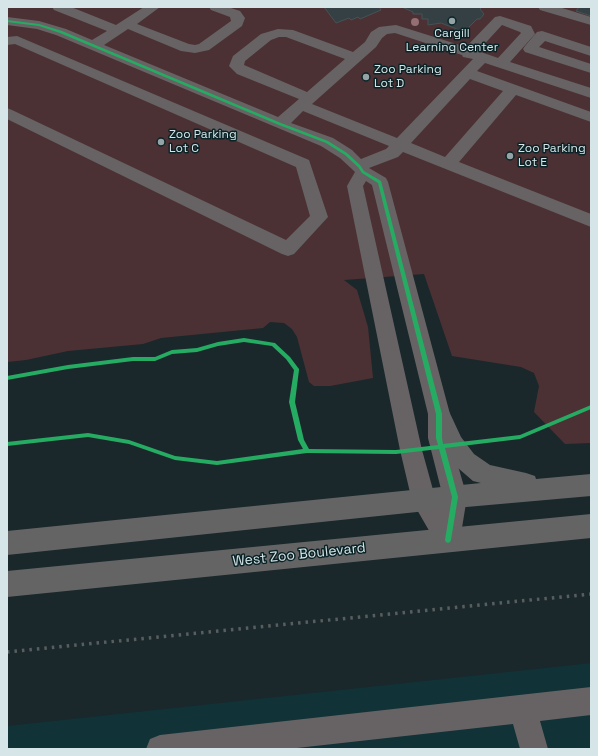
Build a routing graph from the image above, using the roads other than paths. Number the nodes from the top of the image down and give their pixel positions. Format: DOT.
graph roads {
  1 [pos="59,7"];
  2 [pos="153,7"];
  3 [pos="216,7"];
  4 [pos="545,7"];
  5 [pos="19,18"];
  6 [pos="94,21"];
  7 [pos="591,21"];
  8 [pos="122,27"];
  9 [pos="66,34"];
  10 [pos="530,40"];
  11 [pos="7,41"];
  12 [pos="93,46"];
  13 [pos="35,48"];
  14 [pos="591,52"];
  15 [pos="468,54"];
  16 [pos="483,57"];
  17 [pos="355,58"];
  18 [pos="501,63"];
  19 [pos="591,70"];
  20 [pos="468,73"];
  21 [pos="512,89"];
  22 [pos="591,94"];
  23 [pos="305,101"];
  24 [pos="7,113"];
  25 [pos="332,117"];
  26 [pos="591,117"];
  27 [pos="280,124"];
  28 [pos="309,135"];
  29 [pos="400,145"];
  30 [pos="283,156"];
  31 [pos="448,164"];
  32 [pos="361,169"];
  33 [pos="591,221"];
  34 [pos="438,414"];
  35 [pos="591,485"];
  36 [pos="554,489"];
  37 [pos="455,497"];
  38 [pos="424,501"];
  39 [pos="591,526"];
  40 [pos="448,540"];
  41 [pos="7,543"];
  42 [pos="7,584"];
  43 [pos="591,701"];
  44 [pos="523,709"];
  45 [pos="230,745"];
  46 [pos="160,749"];
  47 [pos="534,749"];
  1 -- 6 [label="street"];
  2 -- 8 [label="street"];
  3 -- 8 [label="street"];
  4 -- 7 [label="street"];
  5 -- 9 [label="street"];
  6 -- 8 [label="street"];
  6 -- 9 [label="street"];
  8 -- 12 [label="street"];
  9 -- 12 [label="street"];
  9 -- 13 [label="street"];
  10 -- 14 [label="street"];
  10 -- 15 [label="street"];
  10 -- 18 [label="street"];
  10 -- 19 [label="street"];
  11 -- 13 [label="street"];
  12 -- 27 [label="street"];
  13 -- 30 [label="street"];
  15 -- 16 [label="street"];
  15 -- 17 [label="street"];
  16 -- 18 [label="street"];
  16 -- 20 [label="street"];
  17 -- 23 [label="street"];
  17 -- 23 [label="street"];
  18 -- 22 [label="street"];
  20 -- 21 [label="street"];
  20 -- 29 [label="street"];
  21 -- 26 [label="street"];
  21 -- 31 [label="street"];
  23 -- 25 [label="street"];
  23 -- 27 [label="street"];
  24 -- 30 [label="street"];
  25 -- 28 [label="street"];
  25 -- 29 [label="street"];
  27 -- 28 [label="street"];
  28 -- 30 [label="street"];
  28 -- 32 [label="street"];
  29 -- 31 [label="street"];
  29 -- 32 [label="street"];
  31 -- 33 [label="street"];
  32 -- 34 [label="street"];
  32 -- 38 [label="street"];
  34 -- 36 [label="main road"];
  34 -- 37 [label="street"];
  35 -- 36 [label="main road"];
  36 -- 37 [label="main road"];
  37 -- 38 [label="main road"];
  37 -- 40 [label="street"];
  38 -- 40 [label="street"];
  38 -- 41 [label="main road"];
  39 -- 40 [label="main road, West Zoo Boulevard"];
  40 -- 42 [label="main road, West Zoo Boulevard"];
  43 -- 44 [label="street"];
  44 -- 45 [label="street"];
  44 -- 47 [label="street"];
  45 -- 46 [label="street"];
}
